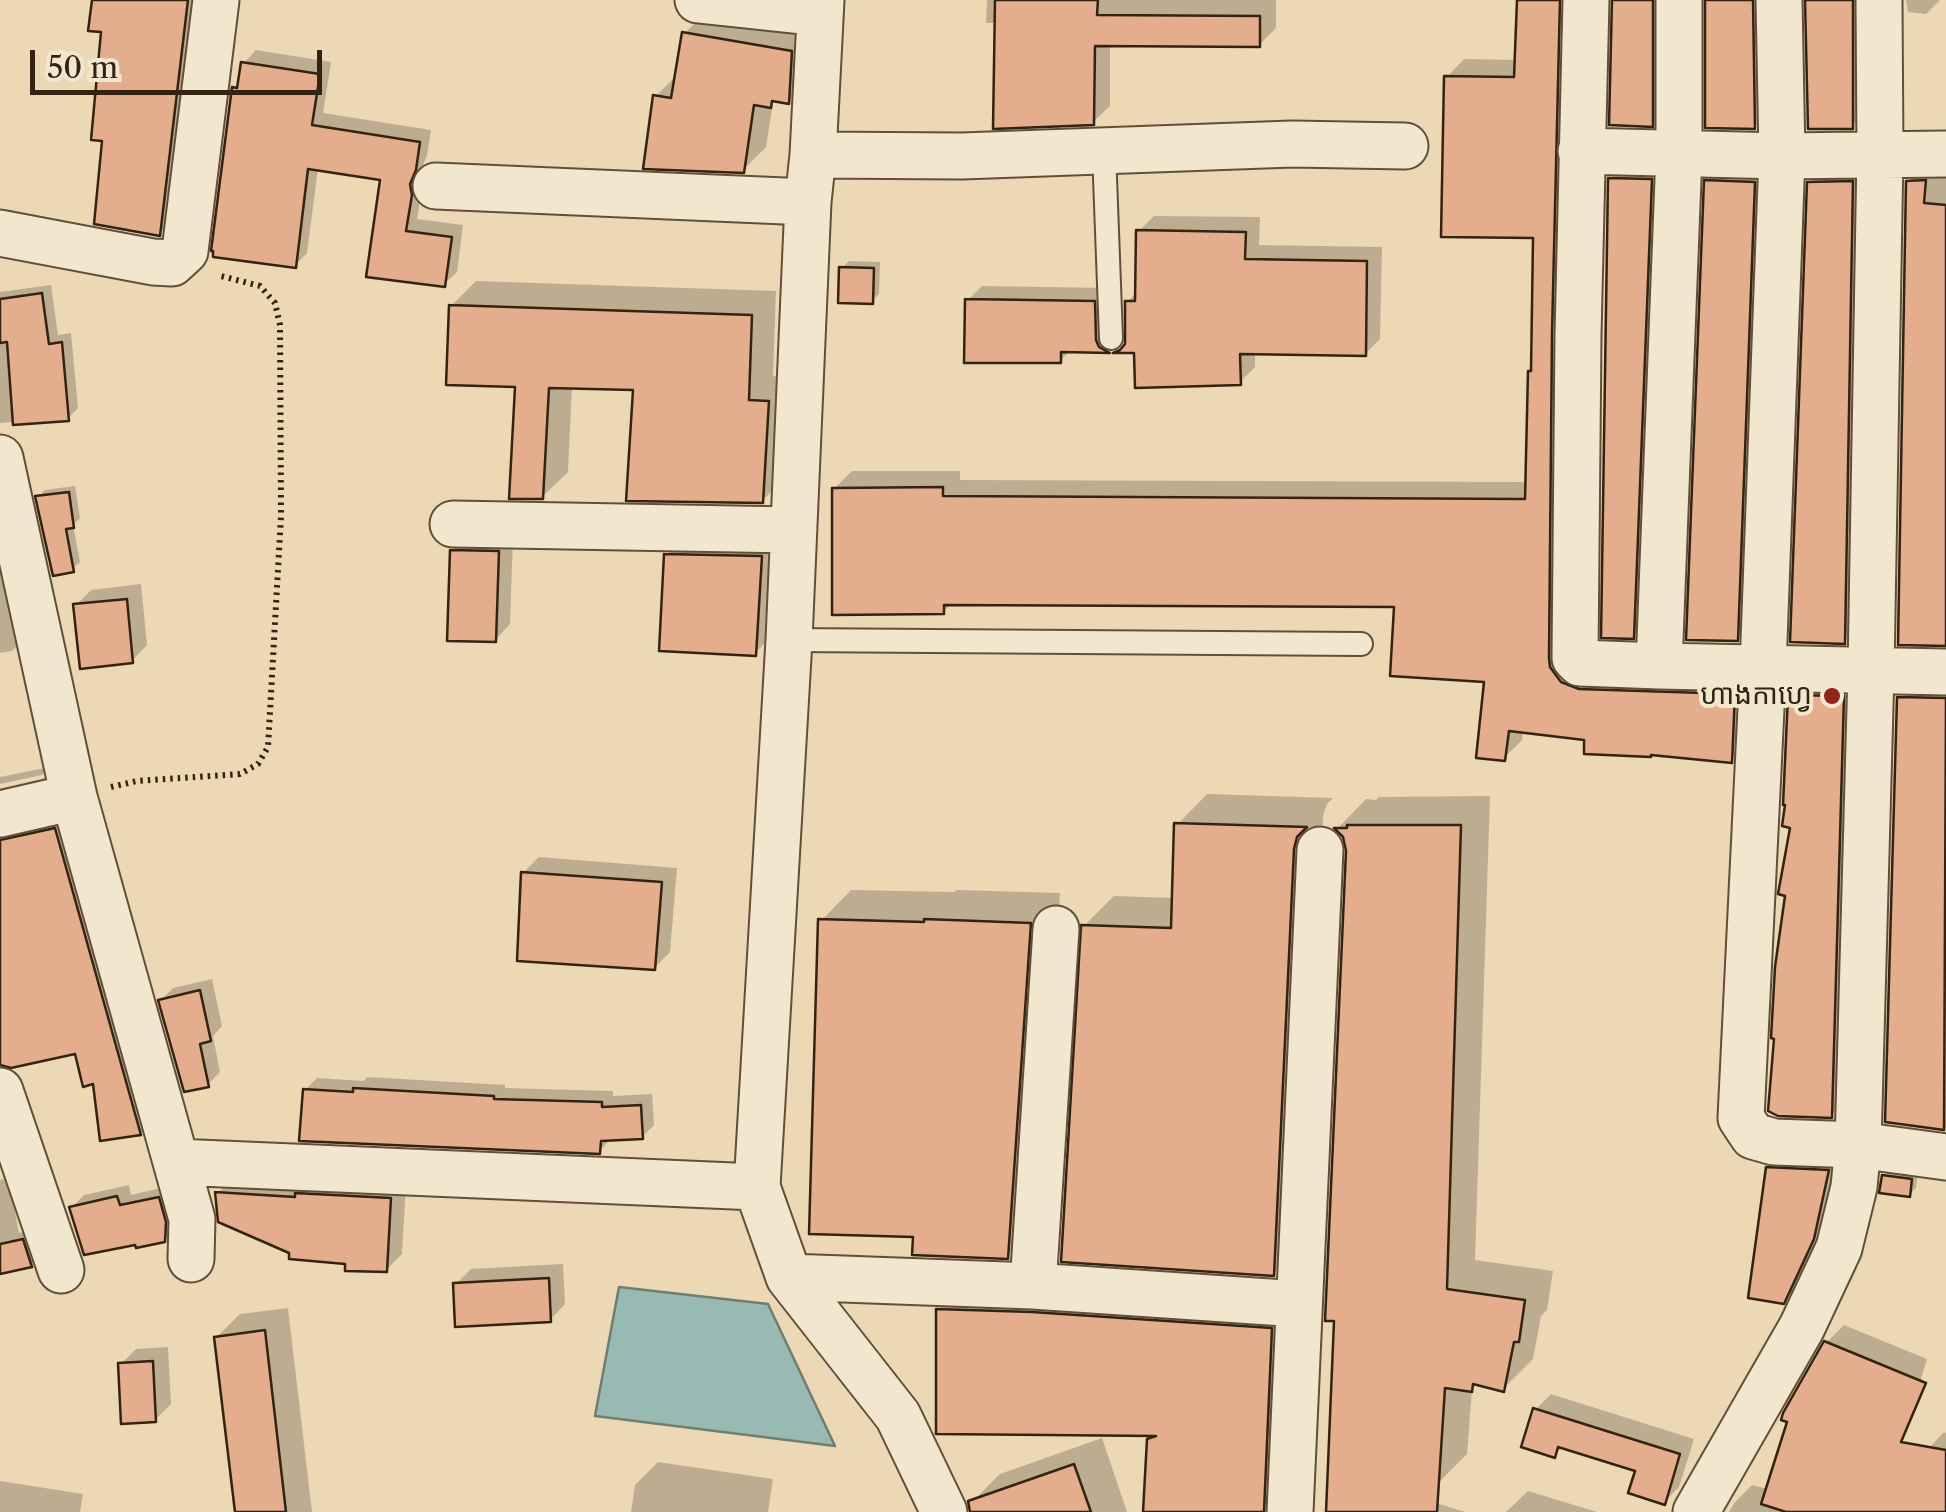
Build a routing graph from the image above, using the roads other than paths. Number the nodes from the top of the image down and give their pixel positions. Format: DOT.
graph roads {
  1 [pos="216,0"];
  2 [pos="698,0"];
  3 [pos="1586,0"];
  4 [pos="1679,0"];
  5 [pos="1779,0"];
  6 [pos="1880,0"];
  7 [pos="821,7"];
  8 [pos="1405,146"];
  9 [pos="1104,151"];
  10 [pos="1582,151"];
  11 [pos="1880,153"];
  12 [pos="813,154"];
  13 [pos="1679,154"];
  14 [pos="1946,154"];
  15 [pos="1782,156"];
  16 [pos="436,186"];
  17 [pos="808,202"];
  18 [pos="0,233"];
  19 [pos="1111,338"];
  20 [pos="0,458"];
  21 [pos="454,524"];
  22 [pos="793,530"];
  23 [pos="789,640"];
  24 [pos="1361,644"];
  25 [pos="1660,666"];
  26 [pos="1763,668"];
  27 [pos="1871,671"];
  28 [pos="1946,672"];
  29 [pos="74,797"];
  30 [pos="0,814"];
  31 [pos="1320,850"];
  32 [pos="1056,929"];
  33 [pos="0,1092"];
  34 [pos="1858,1145"];
  35 [pos="1946,1157"];
  36 [pos="176,1162"];
  37 [pos="757,1187"];
  38 [pos="191,1258"];
  39 [pos="61,1270"];
  40 [pos="790,1276"];
  41 [pos="1033,1286"];
  42 [pos="1298,1304"];
  43 [pos="944,1512"];
  44 [pos="1290,1512"];
  45 [pos="1696,1512"];
  1 -- 18 [label="street"];
  2 -- 7 [label="street"];
  3 -- 10 [label="street"];
  4 -- 13 [label="street"];
  5 -- 15 [label="street"];
  6 -- 11 [label="street"];
  7 -- 12 [label="street"];
  8 -- 9 [label="street"];
  9 -- 12 [label="street"];
  9 -- 19 [label="lane"];
  10 -- 13 [label="street"];
  10 -- 25 [label="street"];
  11 -- 14 [label="street"];
  11 -- 15 [label="street"];
  11 -- 27 [label="street"];
  12 -- 17 [label="street"];
  13 -- 15 [label="street"];
  13 -- 25 [label="street"];
  15 -- 26 [label="street"];
  16 -- 17 [label="street"];
  17 -- 22 [label="street"];
  20 -- 29 [label="street"];
  21 -- 22 [label="street"];
  22 -- 23 [label="street"];
  23 -- 24 [label="lane"];
  23 -- 37 [label="street"];
  25 -- 26 [label="street"];
  26 -- 27 [label="street"];
  26 -- 34 [label="street"];
  27 -- 28 [label="street"];
  27 -- 34 [label="street"];
  29 -- 30 [label="street"];
  29 -- 36 [label="street"];
  31 -- 42 [label="street"];
  32 -- 41 [label="street"];
  33 -- 39 [label="street"];
  34 -- 35 [label="street"];
  34 -- 45 [label="street"];
  36 -- 37 [label="street"];
  36 -- 38 [label="street"];
  37 -- 40 [label="street"];
  40 -- 41 [label="street"];
  40 -- 43 [label="street"];
  41 -- 42 [label="street"];
  42 -- 44 [label="street"];
}
